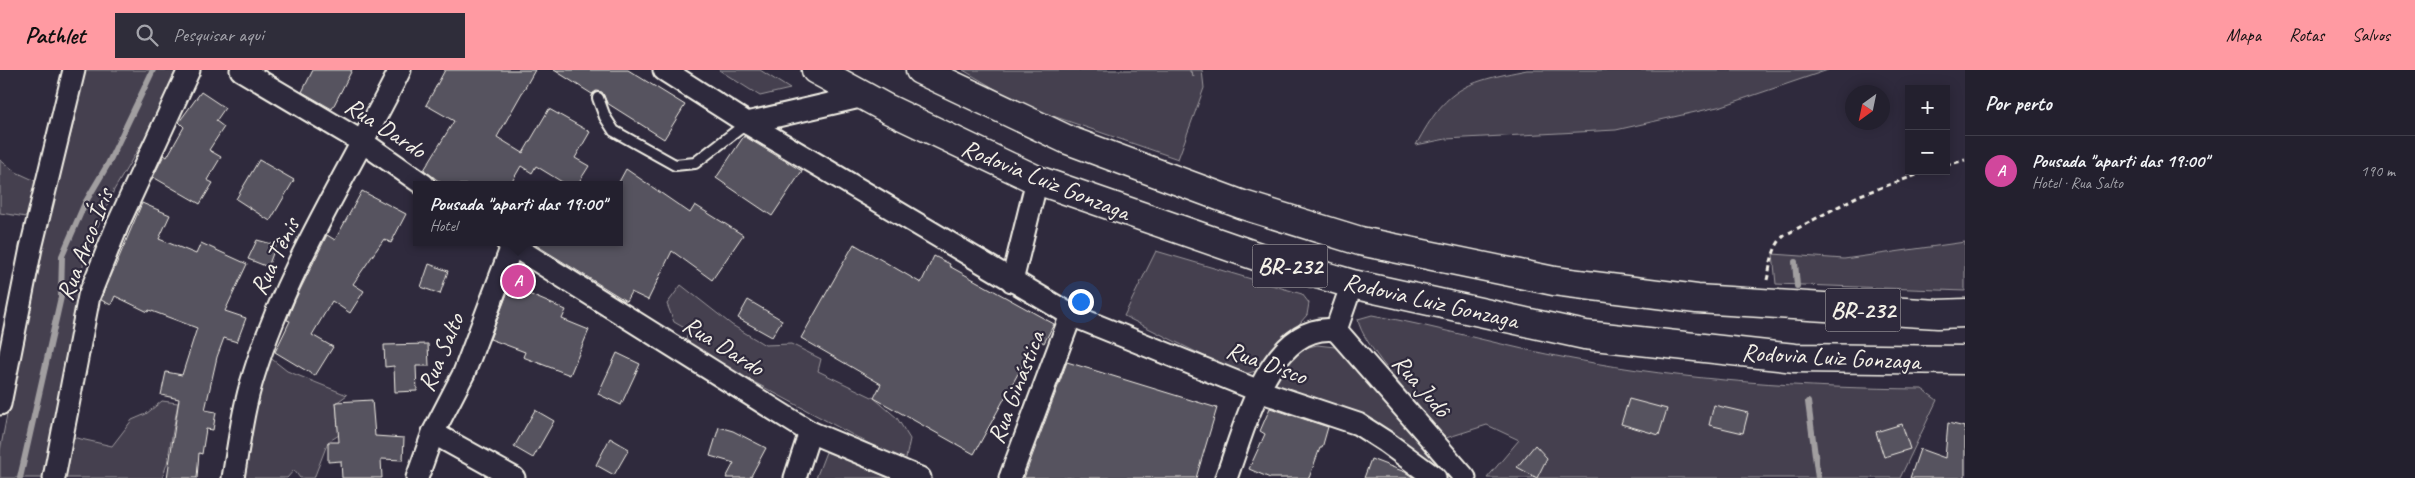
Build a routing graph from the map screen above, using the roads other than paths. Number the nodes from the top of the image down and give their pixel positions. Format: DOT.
graph roads {
  1 [pos="74,70"];
  2 [pos="189,70"];
  3 [pos="241,70"];
  4 [pos="400,70"];
  5 [pos="664,70"];
  6 [pos="816,70"];
  7 [pos="920,70"];
  8 [pos="864,96"];
  9 [pos="598,98"];
  10 [pos="748,123"];
  11 [pos="364,143"];
  12 [pos="1037,180"];
  13 [pos="418,181"];
  14 [pos="508,246"];
  15 [pos="512,246"];
  16 [pos="1012,281"];
  17 [pos="1352,284"];
  18 [pos="1965,313"];
  19 [pos="1071,315"];
  20 [pos="1336,330"];
  21 [pos="1965,360"];
  22 [pos="1259,391"];
  23 [pos="1,397"];
  24 [pos="810,432"];
  25 [pos="433,434"];
  26 [pos="54,478"];
  27 [pos="233,478"];
  28 [pos="417,478"];
  29 [pos="514,478"];
  30 [pos="794,478"];
  31 [pos="920,478"];
  32 [pos="1010,478"];
  33 [pos="1226,478"];
  34 [pos="1435,478"];
  35 [pos="1466,478"];
  1 -- 23 [label="street"];
  2 -- 26 [label="street, Rua Arco-Íris"];
  3 -- 11 [label="street, Rua Dardo"];
  4 -- 11 [label="street, Rua Tênis"];
  5 -- 10 [label="street, Rua Disco"];
  6 -- 8 [label="highway, Rodovia Luiz Gonzaga / BR-232"];
  7 -- 18 [label="highway, Rodovia Luiz Gonzaga / BR-232"];
  8 -- 10 [label="street"];
  8 -- 12 [label="highway, Rodovia Luiz Gonzaga / BR-232"];
  9 -- 10 [label="lane"];
  10 -- 16 [label="street, Rua Disco"];
  11 -- 13 [label="street, Rua Dardo"];
  11 -- 27 [label="street, Rua Tênis"];
  12 -- 16 [label="street"];
  12 -- 17 [label="highway, Rodovia Luiz Gonzaga / BR-232"];
  14 -- 25 [label="street, Rua Salto"];
  15 -- 24 [label="street, Rua Dardo"];
  16 -- 19 [label="street, Rua Disco"];
  17 -- 20 [label="street"];
  17 -- 21 [label="highway, Rodovia Luiz Gonzaga / BR-232"];
  19 -- 22 [label="street, Rua Disco"];
  19 -- 32 [label="street, Rua Ginástica"];
  20 -- 22 [label="street"];
  20 -- 35 [label="street, Rua Judô"];
  22 -- 33 [label="street"];
  22 -- 34 [label="street, Rua Disco"];
  24 -- 30 [label="street"];
  24 -- 31 [label="street, Rua Dardo"];
  25 -- 28 [label="street, Rua Salto"];
  25 -- 29 [label="street"];
}
